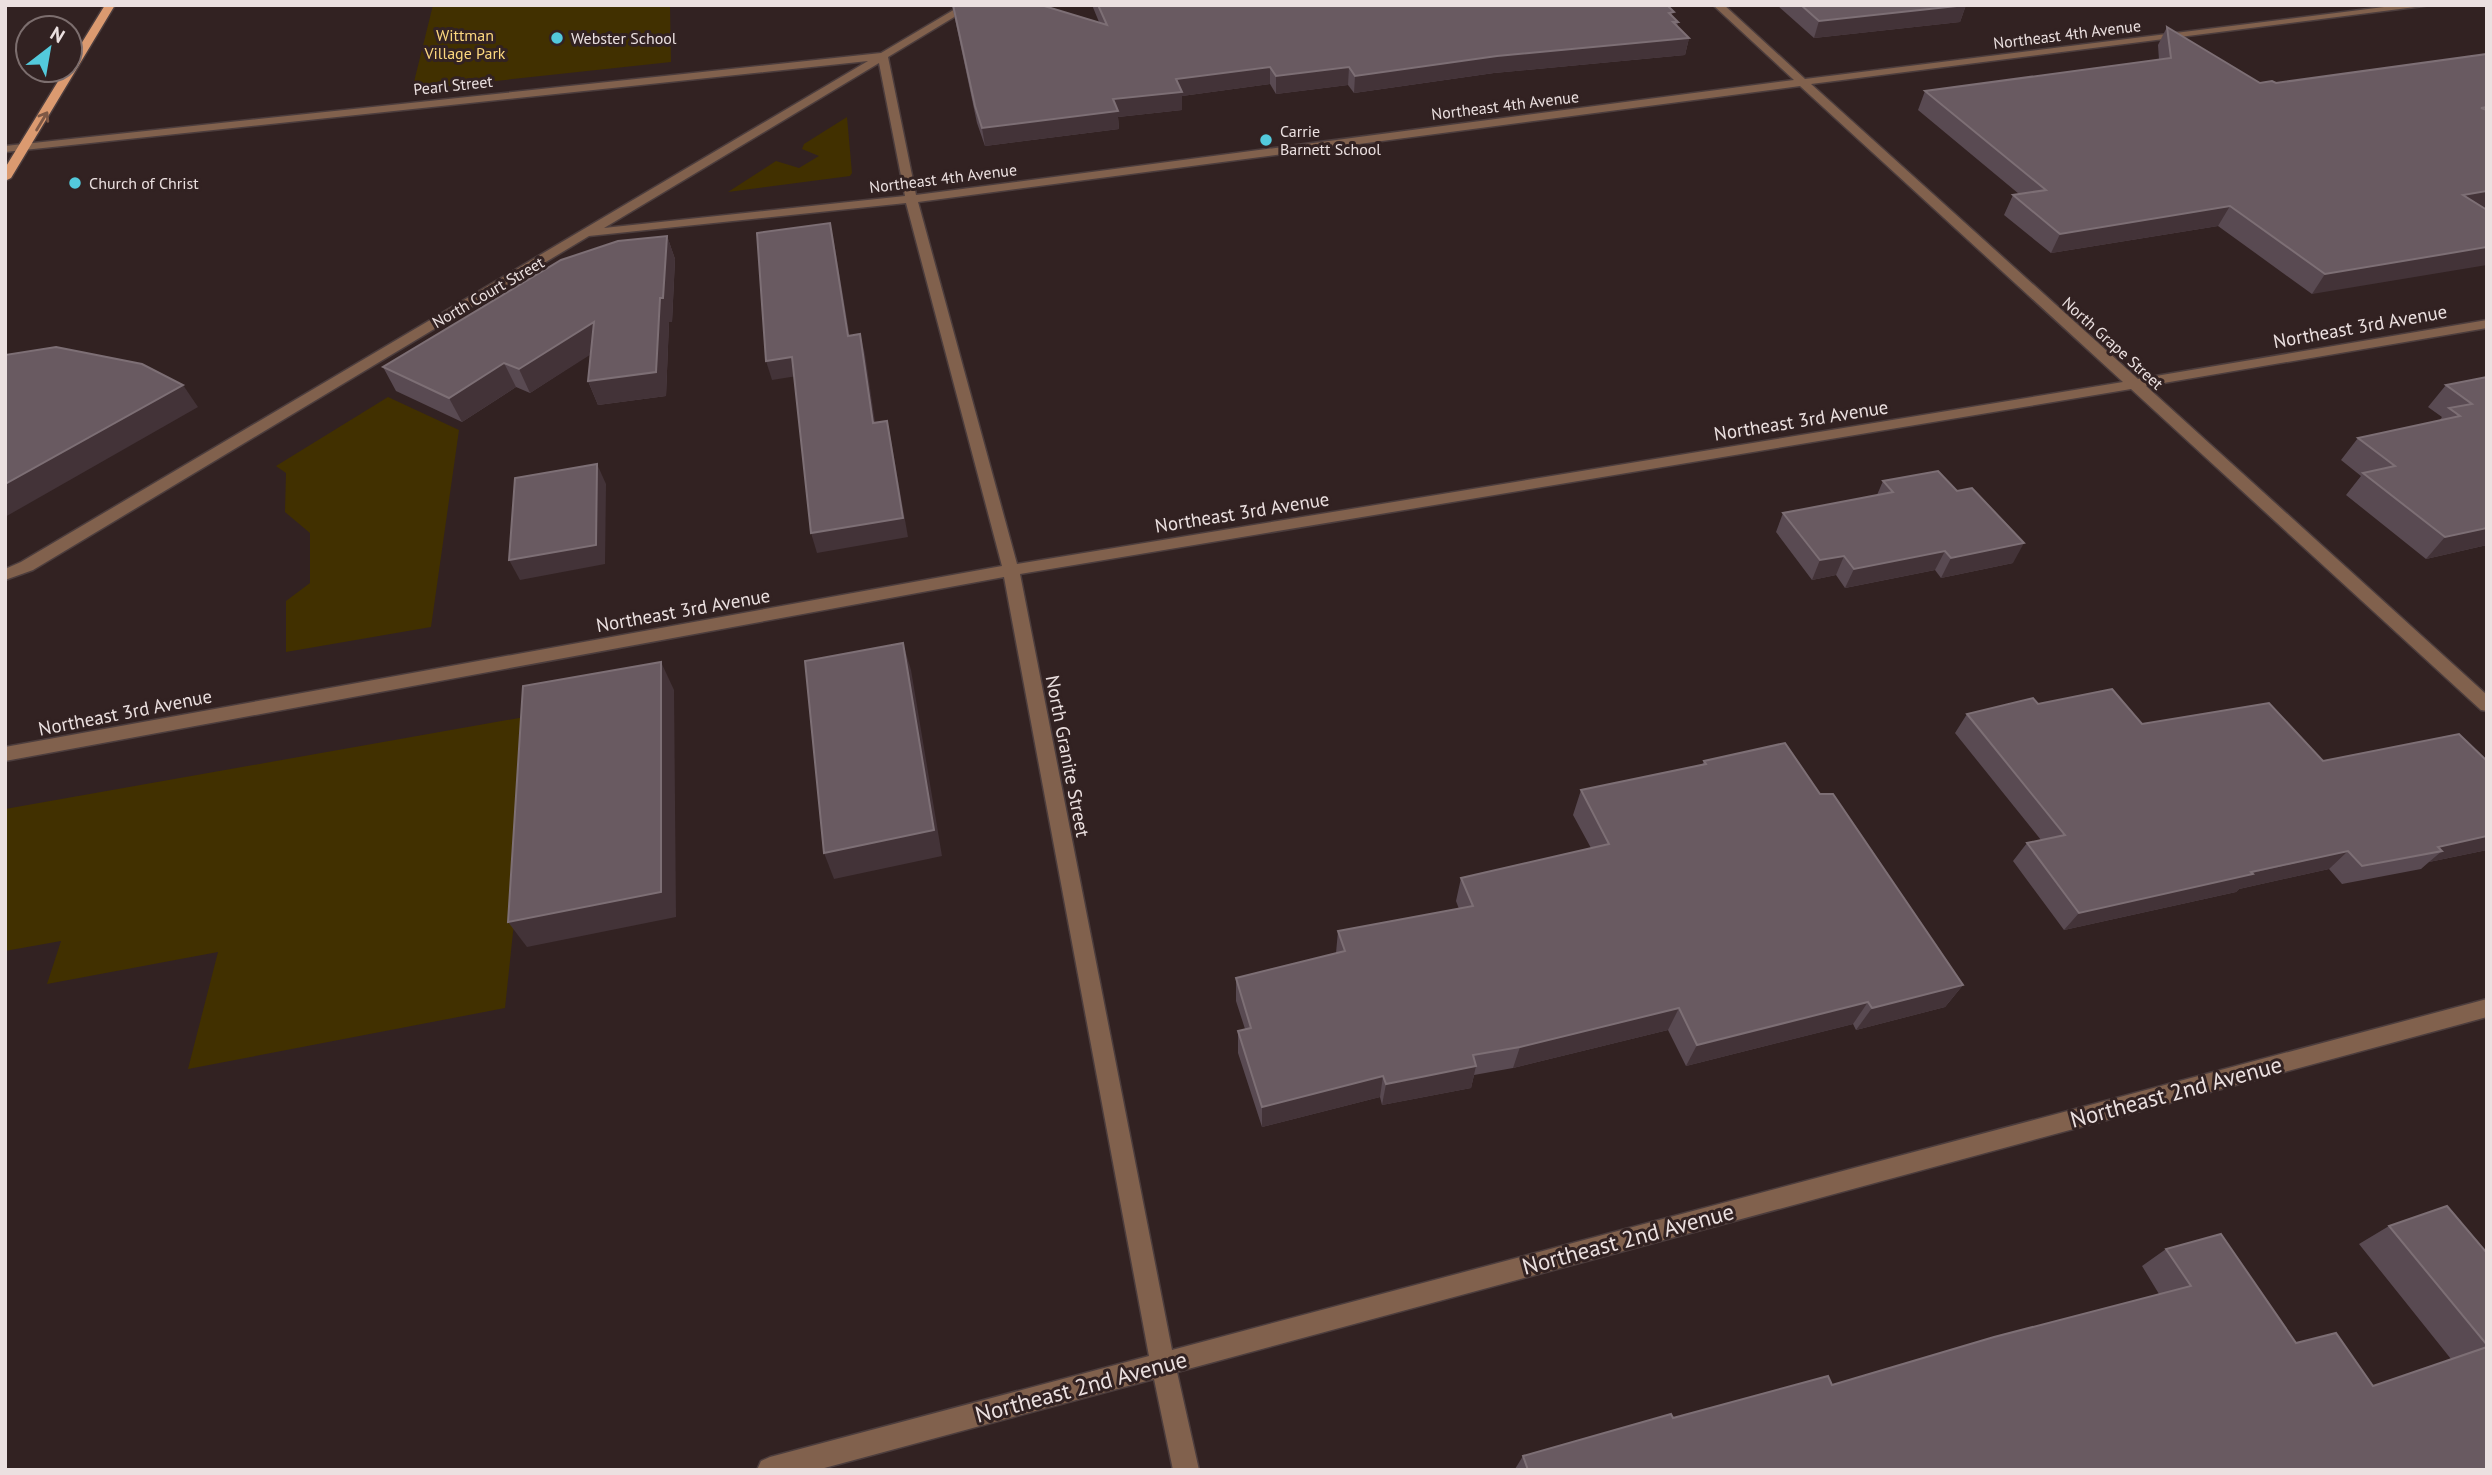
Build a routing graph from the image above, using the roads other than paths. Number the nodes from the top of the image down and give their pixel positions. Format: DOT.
graph roads {
  1 [pos="110,5"];
  2 [pos="969,5"];
  3 [pos="1718,5"];
  4 [pos="2426,5"];
  5 [pos="883,56"];
  6 [pos="1800,83"];
  7 [pos="26,146"];
  8 [pos="5,149"];
  9 [pos="5,178"];
  10 [pos="911,199"];
  11 [pos="587,233"];
  12 [pos="2487,324"];
  13 [pos="2133,385"];
  14 [pos="27,566"];
  15 [pos="1011,570"];
  16 [pos="5,575"];
  17 [pos="5,584"];
  18 [pos="2487,705"];
  19 [pos="5,754"];
  20 [pos="2487,1008"];
  21 [pos="1163,1365"];
  22 [pos="770,1470"];
  23 [pos="1186,1470"];
  7 -- 1 [label="main road, one-way"];
  2 -- 5 [label="street, North Court Street"];
  3 -- 6 [label="street, North Grape Street"];
  4 -- 6 [label="street, Northeast 4th Avenue"];
  5 -- 7 [label="street, Pearl Street"];
  5 -- 10 [label="street, North Granite Street"];
  5 -- 11 [label="street, North Court Street"];
  6 -- 10 [label="street, Northeast 4th Avenue"];
  6 -- 13 [label="street, North Grape Street"];
  7 -- 8 [label="street, Pearl Street"];
  7 -- 9 [label="main road"];
  10 -- 11 [label="street, Northeast 4th Avenue"];
  10 -- 15 [label="street, North Granite Street"];
  11 -- 14 [label="street, North Court Street"];
  12 -- 13 [label="street, Northeast 3rd Avenue"];
  13 -- 15 [label="street, Northeast 3rd Avenue"];
  13 -- 18 [label="street, North Grape Street"];
  14 -- 16 [label="street, North Court Street"];
  14 -- 17 [label="street"];
  15 -- 19 [label="street, Northeast 3rd Avenue"];
  15 -- 21 [label="street, North Granite Street"];
  20 -- 21 [label="street, Northeast 2nd Avenue"];
  21 -- 22 [label="street, Northeast 2nd Avenue"];
  21 -- 23 [label="street, North Granite Street"];
}
